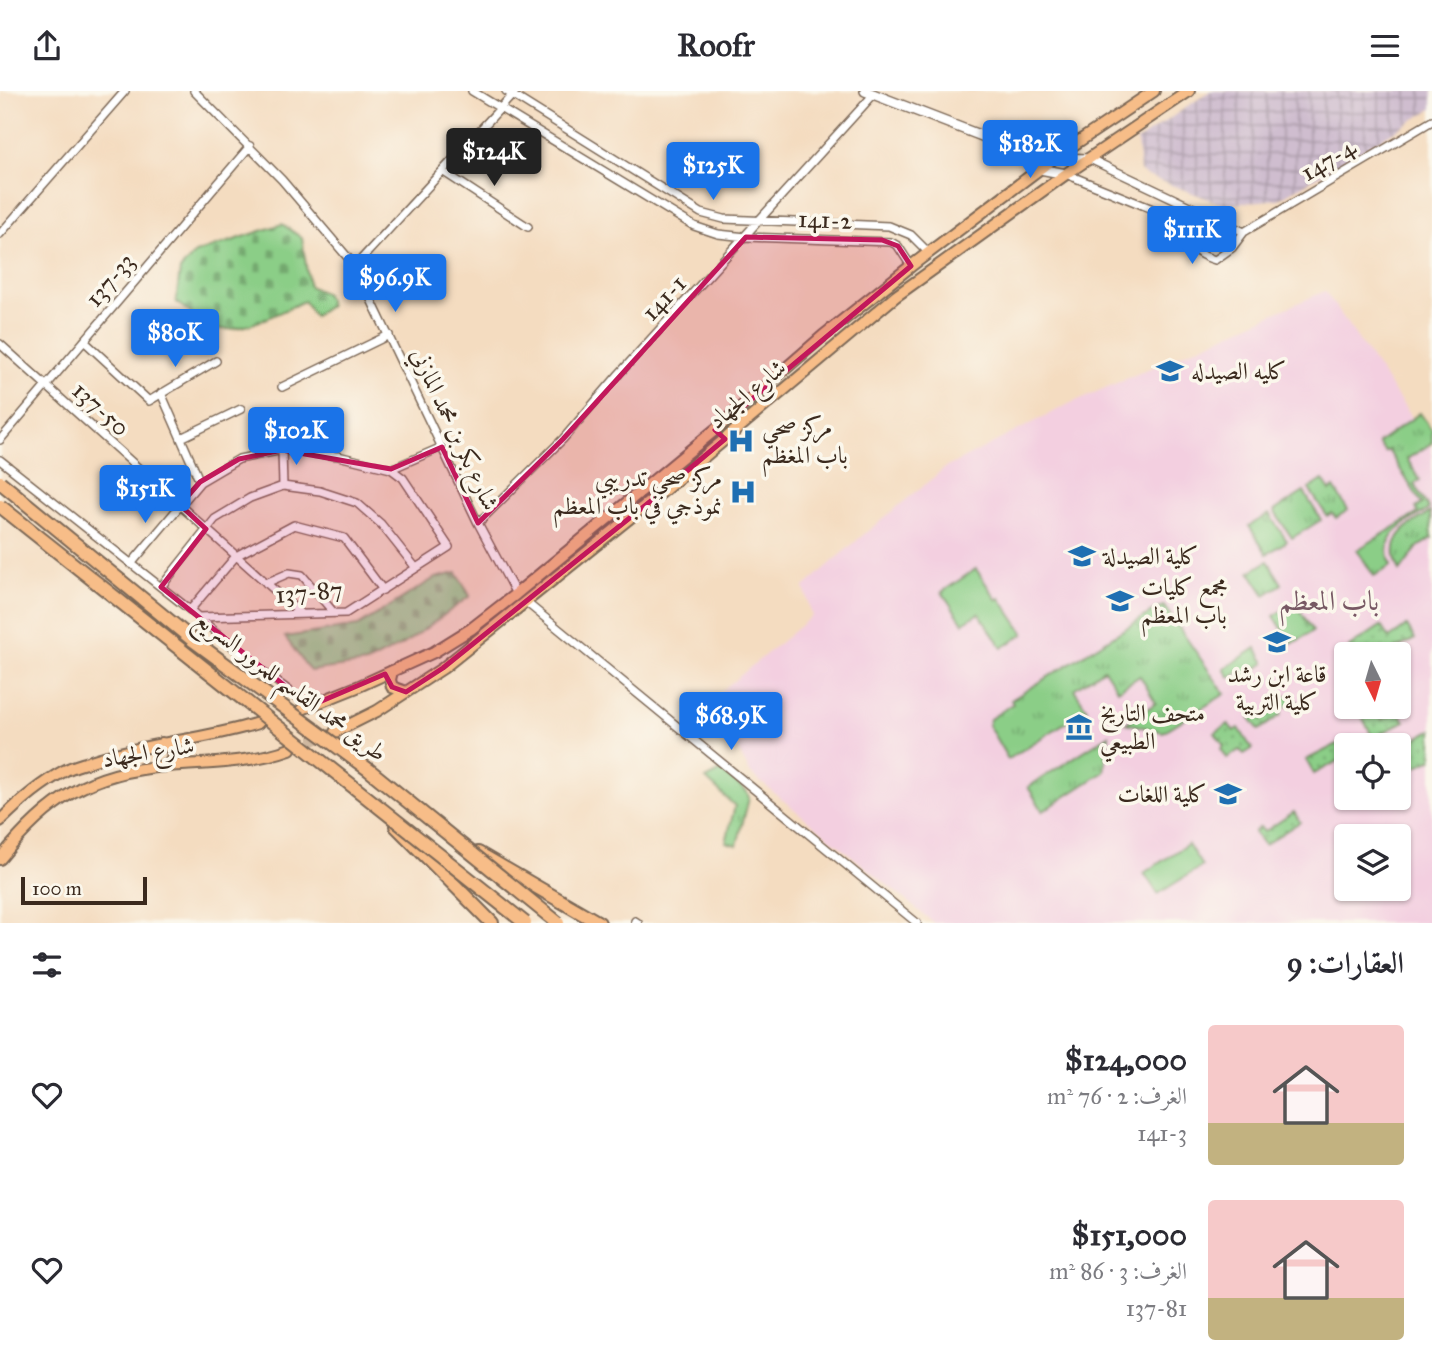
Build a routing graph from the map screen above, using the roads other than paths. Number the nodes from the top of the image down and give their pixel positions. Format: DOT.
graph roads {
  1 [pos="125,91"];
  2 [pos="194,91"];
  3 [pos="472,91"];
  4 [pos="1154,91"];
  5 [pos="1189,91"];
  6 [pos="511,92"];
  7 [pos="869,93"];
  8 [pos="500,109"];
  9 [pos="1432,121"];
  10 [pos="250,146"];
  11 [pos="1013,148"];
  12 [pos="1054,158"];
  13 [pos="1090,159"];
  14 [pos="1040,169"];
  15 [pos="444,172"];
  16 [pos="1066,174"];
  17 [pos="760,221"];
  18 [pos="528,227"];
  19 [pos="1244,232"];
  20 [pos="0,234"];
  21 [pos="746,237"];
  22 [pos="928,252"];
  23 [pos="355,266"];
  24 [pos="911,266"];
  25 [pos="389,335"];
  26 [pos="84,341"];
  27 [pos="0,344"];
  28 [pos="216,361"];
  29 [pos="46,386"];
  30 [pos="282,387"];
  31 [pos="161,393"];
  32 [pos="241,409"];
  33 [pos="715,430"];
  34 [pos="181,438"];
  35 [pos="725,439"];
  36 [pos="0,440"];
  37 [pos="442,447"];
  38 [pos="282,450"];
  39 [pos="0,460"];
  40 [pos="391,469"];
  41 [pos="0,482"];
  42 [pos="200,482"];
  43 [pos="283,486"];
  44 [pos="180,505"];
  45 [pos="0,506"];
  46 [pos="478,523"];
  47 [pos="206,529"];
  48 [pos="236,556"];
  49 [pos="131,563"];
  50 [pos="416,568"];
  51 [pos="267,583"];
  52 [pos="161,587"];
  53 [pos="383,590"];
  54 [pos="516,594"];
  55 [pos="527,603"];
  56 [pos="190,610"];
  57 [pos="334,613"];
  58 [pos="301,614"];
  59 [pos="198,617"];
  60 [pos="391,671"];
  61 [pos="405,692"];
  62 [pos="306,708"];
  63 [pos="258,723"];
  64 [pos="335,732"];
  65 [pos="162,743"];
  66 [pos="290,750"];
  67 [pos="164,766"];
  68 [pos="381,811"];
  69 [pos="1,818"];
  70 [pos="452,837"];
  71 [pos="0,859"];
  72 [pos="492,923"];
  73 [pos="525,923"];
  74 [pos="558,923"];
  75 [pos="599,923"];
  76 [pos="917,923"];
  1 -- 20 [label="street"];
  2 -- 10 [label="street, شارع بكر بن محمد المازني"];
  3 -- 8 [label="street, 141-2"];
  4 -- 12 [label="main road, شارع الجهاد"];
  5 -- 13 [label="main road, شارع الجهاد"];
  6 -- 8 [label="street"];
  6 -- 17 [label="street, 141-2"];
  7 -- 11 [label="street"];
  7 -- 17 [label="street, 141-1"];
  8 -- 15 [label="street"];
  8 -- 21 [label="street, 141-2"];
  9 -- 19 [label="street, 147-4"];
  10 -- 23 [label="street, شارع بكر بن محمد المازني"];
  10 -- 26 [label="street, 137-33"];
  11 -- 12 [label="street"];
  11 -- 14 [label="street"];
  12 -- 13 [label="street"];
  12 -- 14 [label="main road, شارع الجهاد"];
  13 -- 16 [label="main road, شارع الجهاد"];
  13 -- 19 [label="street"];
  14 -- 16 [label="street"];
  14 -- 22 [label="main road, شارع الجهاد"];
  15 -- 18 [label="street"];
  15 -- 23 [label="street"];
  16 -- 19 [label="street, 147-4"];
  16 -- 35 [label="main road, شارع الجهاد"];
  17 -- 21 [label="street, 141-1"];
  17 -- 22 [label="street, 141-2"];
  21 -- 24 [label="street, 141-2"];
  21 -- 46 [label="street, 141-1"];
  22 -- 24 [label="main road, شارع الجهاد"];
  23 -- 25 [label="street, شارع بكر بن محمد المازني"];
  24 -- 33 [label="main road, شارع الجهاد"];
  25 -- 30 [label="street"];
  25 -- 37 [label="street, شارع بكر بن محمد المازني"];
  26 -- 29 [label="street, 137-33"];
  26 -- 31 [label="street"];
  27 -- 29 [label="street, 137-50"];
  28 -- 31 [label="street"];
  29 -- 36 [label="street, 137-33"];
  29 -- 44 [label="street, 137-50"];
  31 -- 34 [label="street"];
  32 -- 34 [label="street"];
  33 -- 35 [label="main road"];
  33 -- 54 [label="main road, شارع الجهاد"];
  34 -- 42 [label="street"];
  35 -- 55 [label="main road, شارع الجهاد"];
  37 -- 40 [label="street"];
  37 -- 46 [label="street, شارع بكر بن محمد المازني"];
  38 -- 40 [label="street"];
  38 -- 42 [label="street"];
  38 -- 43 [label="street"];
  39 -- 49 [label="street"];
  40 -- 50 [label="street, 137-87"];
  41 -- 70 [label="highway, طريق محمد القاسم للمرور السريع, bridge"];
  42 -- 44 [label="street"];
  43 -- 47 [label="street"];
  43 -- 50 [label="street"];
  44 -- 47 [label="street, 137-50"];
  44 -- 49 [label="street"];
  45 -- 68 [label="highway, طريق محمد القاسم للمرور السريع, bridge"];
  46 -- 54 [label="street, شارع بكر بن محمد المازني"];
  47 -- 48 [label="street, 137-50"];
  47 -- 52 [label="street"];
  48 -- 51 [label="street, 137-50"];
  48 -- 53 [label="street"];
  48 -- 56 [label="street"];
  49 -- 52 [label="street"];
  50 -- 53 [label="street, 137-87"];
  51 -- 57 [label="street"];
  51 -- 58 [label="street, 137-50"];
  52 -- 56 [label="street"];
  53 -- 57 [label="street, 137-87"];
  54 -- 60 [label="main road, شارع الجهاد"];
  55 -- 61 [label="main road, شارع الجهاد"];
  55 -- 76 [label="street"];
  56 -- 59 [label="street"];
  57 -- 58 [label="street, 137-87"];
  58 -- 59 [label="street, 137-87"];
  59 -- 62 [label="street"];
  60 -- 61 [label="main road"];
  60 -- 62 [label="main road, شارع الجهاد"];
  61 -- 64 [label="main road, شارع الجهاد"];
  63 -- 65 [label="main road, شارع الجهاد"];
  65 -- 67 [label="main road"];
  65 -- 69 [label="main road, شارع الجهاد"];
  66 -- 67 [label="main road, شارع الجهاد"];
  67 -- 71 [label="main road, شارع الجهاد"];
  68 -- 72 [label="highway, bridge"];
  68 -- 73 [label="highway, طريق محمد القاسم للمرور السريع, bridge"];
  70 -- 74 [label="highway, طريق محمد القاسم للمرور السريع, bridge"];
  70 -- 75 [label="highway, bridge"];
}
